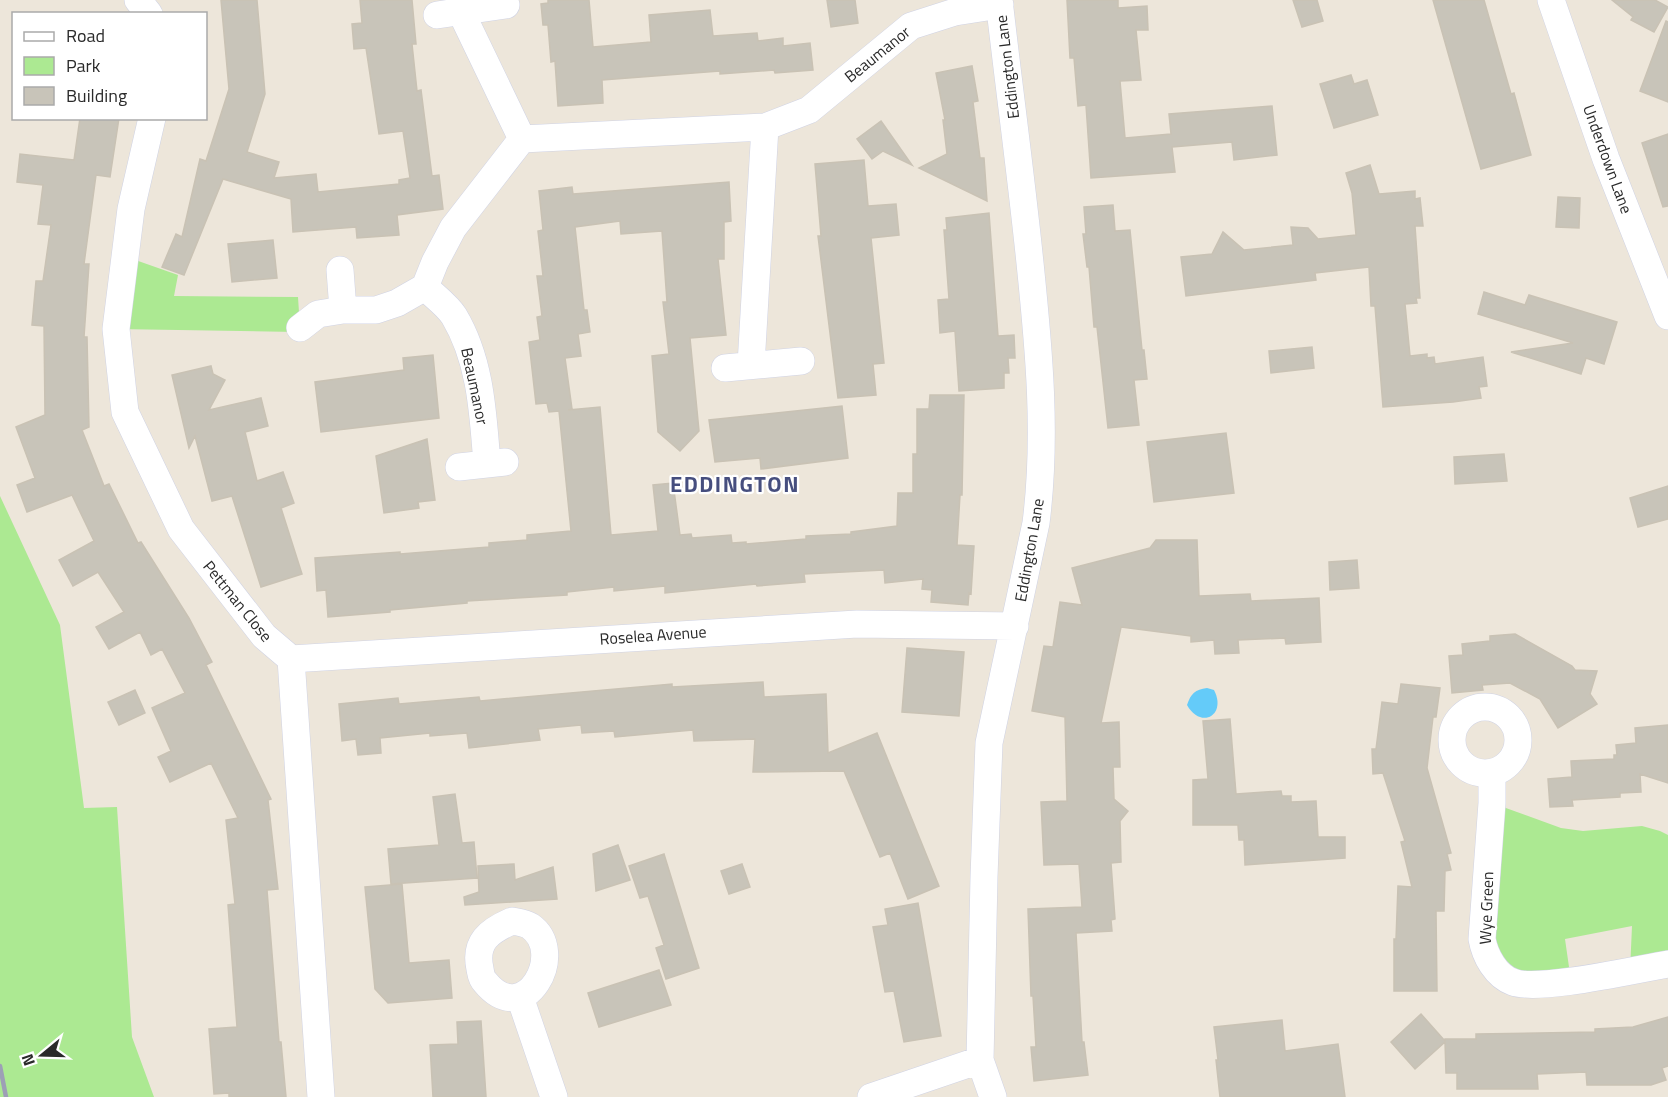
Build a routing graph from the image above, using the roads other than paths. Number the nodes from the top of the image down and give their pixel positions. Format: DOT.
graph roads {
  1 [pos="138,0"];
  2 [pos="1551,0"];
  3 [pos="999,2"];
  4 [pos="506,5"];
  5 [pos="147,12"];
  6 [pos="152,120"];
  7 [pos="765,127"];
  8 [pos="522,139"];
  9 [pos="340,270"];
  10 [pos="425,287"];
  11 [pos="343,310"];
  12 [pos="1668,316"];
  13 [pos="300,328"];
  14 [pos="801,362"];
  15 [pos="459,467"];
  16 [pos="1015,626"];
  17 [pos="291,659"];
  18 [pos="1492,773"];
  19 [pos="1668,964"];
  20 [pos="520,997"];
  21 [pos="980,1060"];
  22 [pos="321,1097"];
  23 [pos="554,1097"];
  24 [pos="871,1097"];
  25 [pos="993,1097"];
  1 -- 5 [label="street"];
  2 -- 12 [label="street, Underdown Lane"];
  3 -- 7 [label="street, Beaumanor"];
  3 -- 16 [label="street, Eddington Lane"];
  4 -- 8 [label="street"];
  6 -- 17 [label="street, Pettman Close"];
  7 -- 8 [label="street, Beaumanor"];
  7 -- 14 [label="street"];
  8 -- 10 [label="street"];
  9 -- 11 [label="street"];
  10 -- 11 [label="street"];
  10 -- 15 [label="street, Beaumanor"];
  11 -- 13 [label="street"];
  16 -- 17 [label="street, Roselea Avenue"];
  16 -- 21 [label="street, Eddington Lane"];
  17 -- 22 [label="street"];
  18 -- 19 [label="street, Wye Green"];
  20 -- 23 [label="street"];
  21 -- 24 [label="street"];
  21 -- 25 [label="street, Eddington Lane"];
}
